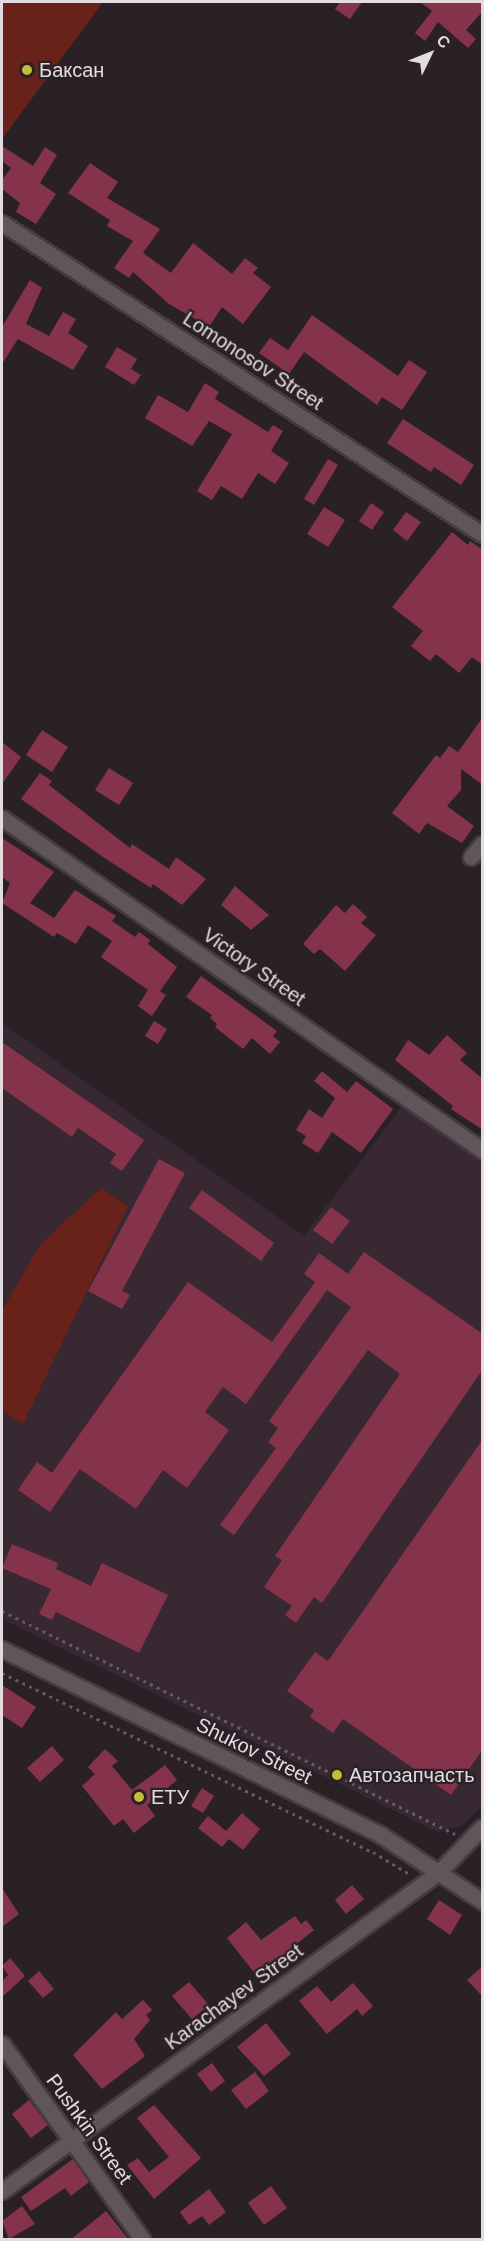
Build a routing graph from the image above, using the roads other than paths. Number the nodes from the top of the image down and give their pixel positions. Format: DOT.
graph roads {
  1 [pos="2,223"];
  2 [pos="483,534"];
  3 [pos="2,818"];
  4 [pos="483,844"];
  5 [pos="471,857"];
  6 [pos="483,1150"];
  7 [pos="2,1649"];
  8 [pos="483,1827"];
  9 [pos="439,1872"];
  10 [pos="483,1901"];
  11 [pos="2,2043"];
  12 [pos="71,2142"];
  13 [pos="2,2191"];
  14 [pos="143,2240"];
  1 -- 2 [label="street, Lomonosov Street"];
  3 -- 6 [label="street, Victory Street"];
  4 -- 5 [label="street"];
  7 -- 9 [label="street, Shukov Street"];
  8 -- 9 [label="street, Karachayev Street"];
  9 -- 10 [label="street, Shukov Street"];
  9 -- 12 [label="street, Karachayev Street"];
  11 -- 12 [label="street, Pushkin Street"];
  12 -- 13 [label="street, Karachayev Street"];
  12 -- 14 [label="street, Pushkin Street"];
}
